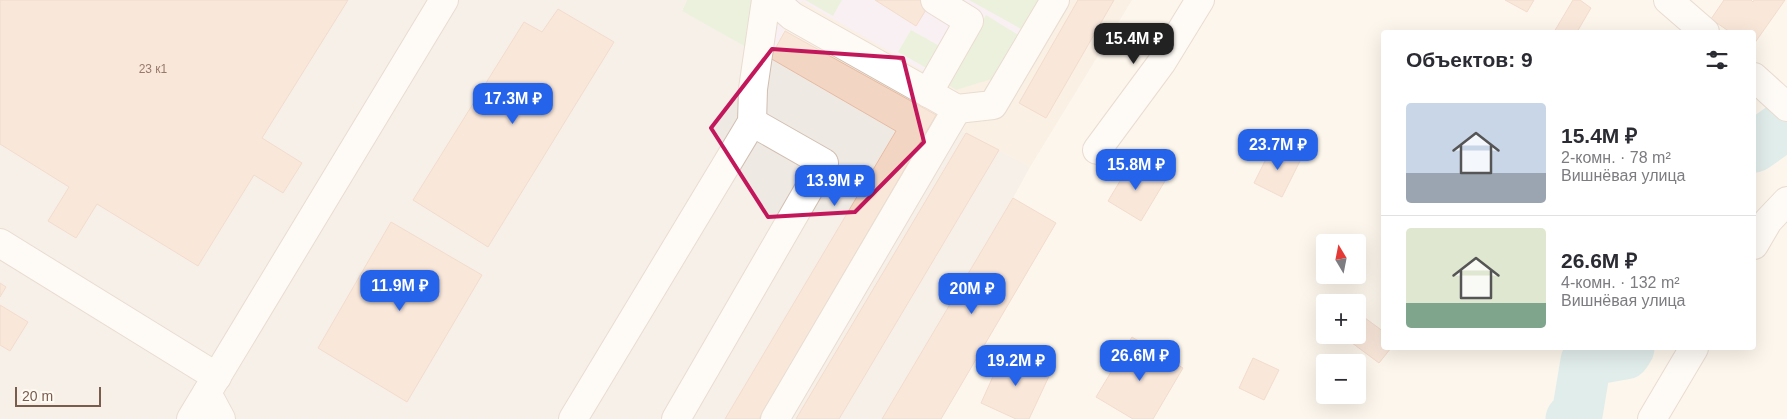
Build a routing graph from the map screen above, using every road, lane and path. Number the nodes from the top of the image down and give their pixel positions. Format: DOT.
graph roads {
  1 [pos="444,0"];
  2 [pos="766,0"];
  3 [pos="774,0"];
  4 [pos="934,0"];
  5 [pos="1055,0"];
  6 [pos="1200,0"];
  7 [pos="1668,0"];
  8 [pos="1703,30"];
  9 [pos="1756,79"];
  10 [pos="928,93"];
  11 [pos="1785,105"];
  12 [pos="957,109"];
  13 [pos="752,122"];
  14 [pos="1097,150"];
  15 [pos="1787,201"];
  16 [pos="1756,242"];
  17 [pos="0,243"];
  18 [pos="1693,350"];
  19 [pos="212,385"];
  20 [pos="190,419"];
  21 [pos="221,419"];
  22 [pos="573,419"];
  23 [pos="676,419"];
  24 [pos="775,419"];
  25 [pos="1652,419"];
  1 -- 19 [label="street"];
  2 -- 13 [label="street"];
  3 -- 10 [label="street"];
  4 -- 10 [label="street"];
  5 -- 12 [label="street"];
  6 -- 14 [label="street"];
  7 -- 8 [label="street"];
  9 -- 11 [label="street"];
  10 -- 12 [label="street"];
  12 -- 24 [label="street"];
  13 -- 22 [label="street"];
  13 -- 23 [label="street"];
  15 -- 16 [label="street"];
  17 -- 19 [label="street"];
  18 -- 25 [label="street"];
  19 -- 20 [label="street"];
  19 -- 21 [label="street"];
}
